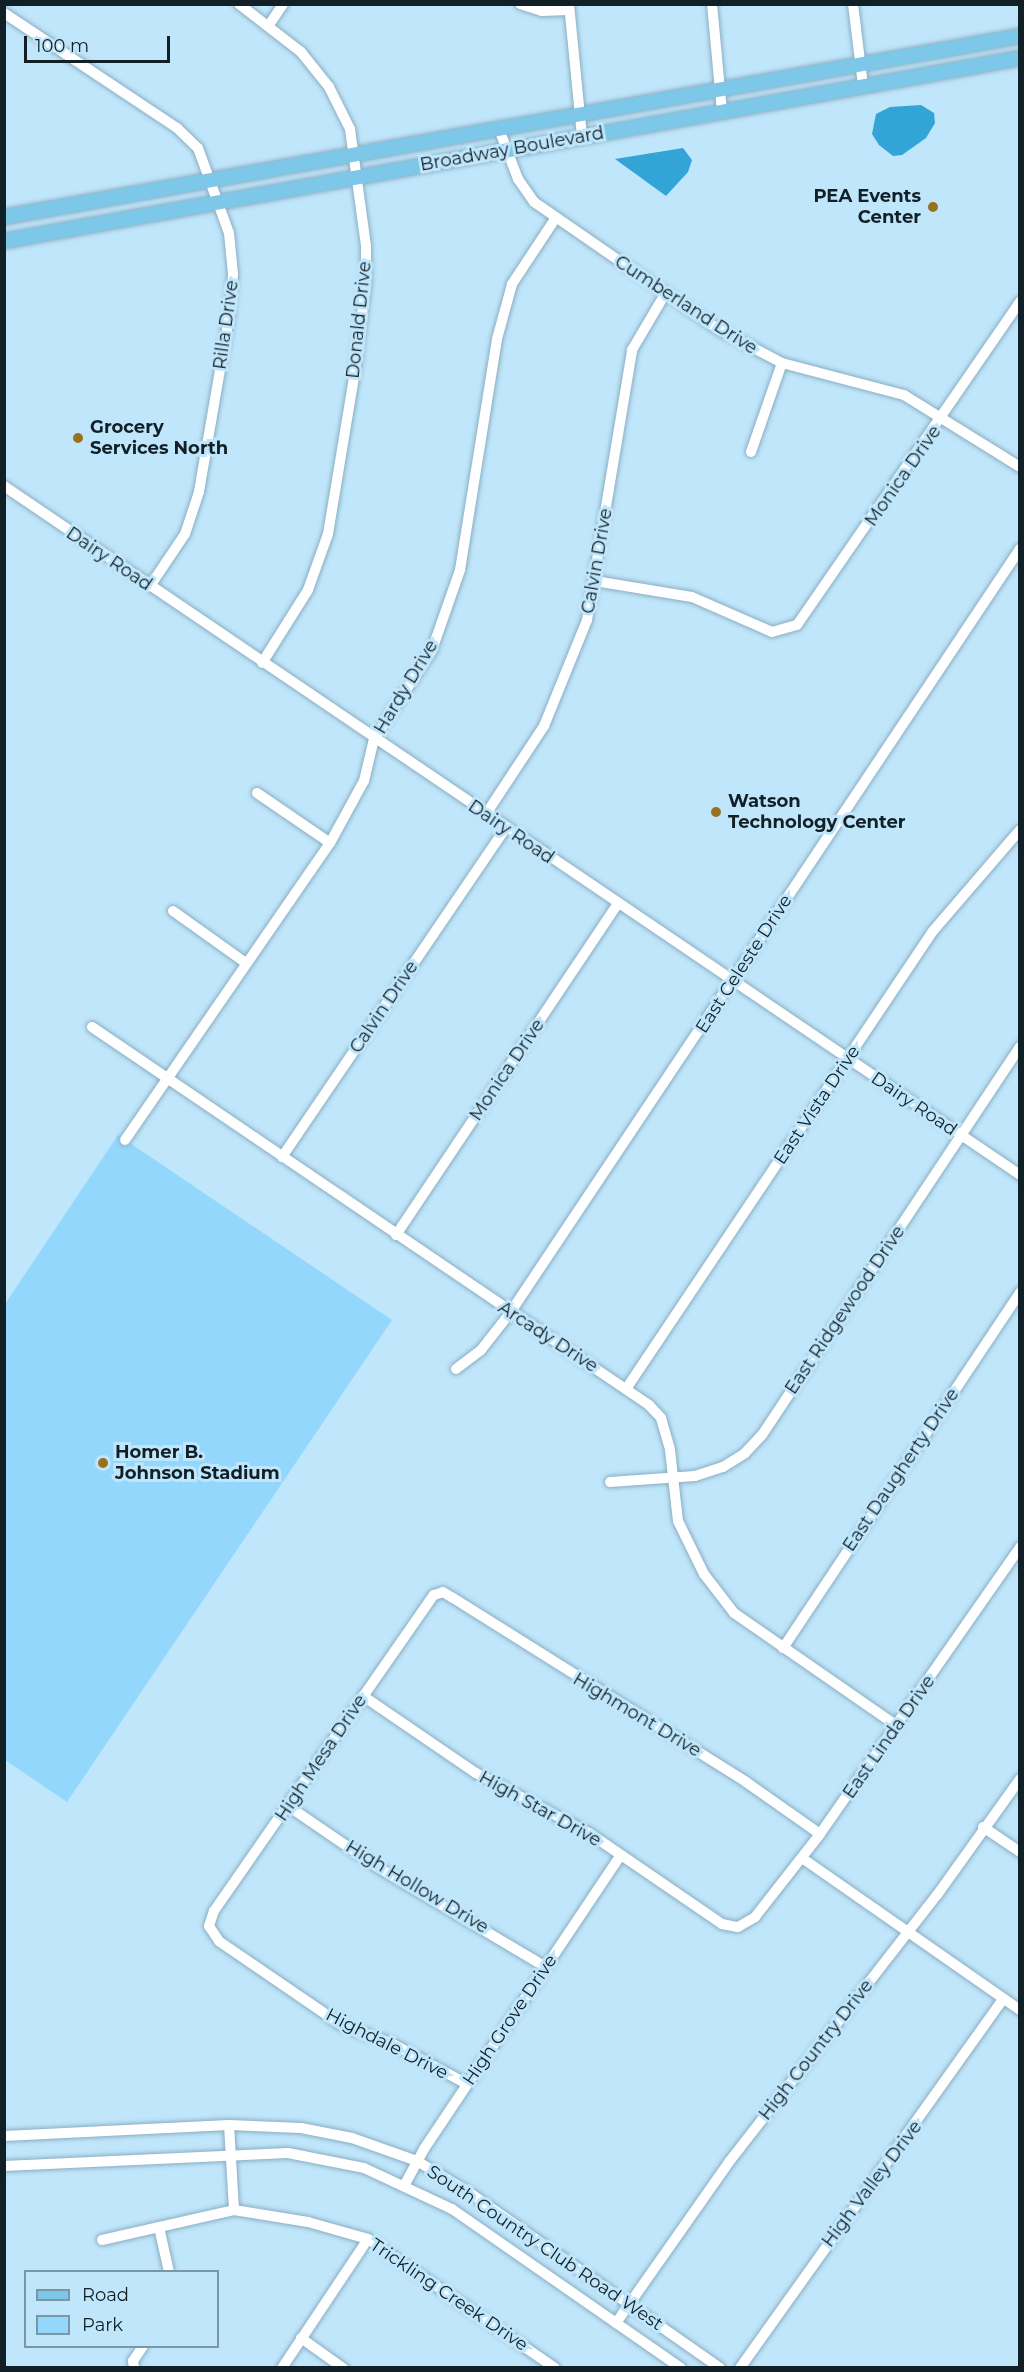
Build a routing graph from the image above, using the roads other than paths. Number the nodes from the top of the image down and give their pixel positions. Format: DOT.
graph roads {
  1 [pos="239,4"];
  2 [pos="283,4"];
  3 [pos="520,4"];
  4 [pos="712,4"];
  5 [pos="853,4"];
  6 [pos="569,7"];
  7 [pos="4,13"];
  8 [pos="269,25"];
  9 [pos="1020,36"];
  10 [pos="1020,58"];
  11 [pos="860,64"];
  12 [pos="863,86"];
  13 [pos="721,89"];
  14 [pos="722,111"];
  15 [pos="580,114"];
  16 [pos="499,129"];
  17 [pos="582,136"];
  18 [pos="508,150"];
  19 [pos="353,154"];
  20 [pos="356,177"];
  21 [pos="210,180"];
  22 [pos="219,202"];
  23 [pos="4,217"];
  24 [pos="555,219"];
  25 [pos="4,241"];
  26 [pos="665,294"];
  27 [pos="1020,302"];
  28 [pos="782,363"];
  29 [pos="942,420"];
  30 [pos="751,452"];
  31 [pos="1020,467"];
  32 [pos="4,486"];
  33 [pos="1020,549"];
  34 [pos="595,581"];
  35 [pos="150,586"];
  36 [pos="262,663"];
  37 [pos="374,738"];
  38 [pos="258,793"];
  39 [pos="486,814"];
  40 [pos="506,828"];
  41 [pos="1020,830"];
  42 [pos="330,843"];
  43 [pos="618,904"];
  44 [pos="173,911"];
  45 [pos="246,963"];
  46 [pos="734,983"];
  47 [pos="92,1027"];
  48 [pos="1020,1047"];
  49 [pos="848,1060"];
  50 [pos="167,1078"];
  51 [pos="962,1136"];
  52 [pos="125,1140"];
  53 [pos="282,1157"];
  54 [pos="1020,1175"];
  55 [pos="396,1235"];
  56 [pos="1020,1292"];
  57 [pos="510,1313"];
  58 [pos="456,1369"];
  59 [pos="626,1389"];
  60 [pos="673,1478"];
  61 [pos="610,1482"];
  62 [pos="1020,1547"];
  63 [pos="453,1598"];
  64 [pos="783,1648"];
  65 [pos="363,1696"];
  66 [pos="897,1726"];
  67 [pos="1020,1779"];
  68 [pos="288,1806"];
  69 [pos="983,1827"];
  70 [pos="820,1834"];
  71 [pos="1020,1852"];
  72 [pos="620,1856"];
  73 [pos="802,1858"];
  74 [pos="750,1922"];
  75 [pos="908,1931"];
  76 [pos="219,1941"];
  77 [pos="546,1967"];
  78 [pos="1004,1999"];
  79 [pos="1020,2010"];
  80 [pos="467,2084"];
  81 [pos="229,2125"];
  82 [pos="4,2136"];
  83 [pos="232,2157"];
  84 [pos="417,2161"];
  85 [pos="4,2166"];
  86 [pos="404,2186"];
  87 [pos="234,2211"];
  88 [pos="159,2227"];
  89 [pos="368,2239"];
  90 [pos="102,2240"];
  91 [pos="169,2270"];
  92 [pos="630,2304"];
  93 [pos="616,2323"];
  94 [pos="301,2338"];
  95 [pos="142,2348"];
  96 [pos="134,2367"];
  97 [pos="282,2367"];
  98 [pos="343,2367"];
  99 [pos="555,2367"];
  100 [pos="681,2367"];
  101 [pos="720,2367"];
  102 [pos="740,2367"];
  1 -- 8 [label="street, Donald Drive"];
  2 -- 8 [label="street"];
  3 -- 6 [label="street"];
  4 -- 13 [label="street"];
  5 -- 11 [label="street"];
  6 -- 15 [label="street"];
  7 -- 21 [label="street, Rilla Drive"];
  8 -- 19 [label="street, Donald Drive"];
  9 -- 11 [label="main road, Broadway Boulevard"];
  10 -- 12 [label="main road, Broadway Boulevard"];
  11 -- 12 [label="street"];
  11 -- 13 [label="main road, Broadway Boulevard"];
  12 -- 14 [label="main road, Broadway Boulevard"];
  13 -- 14 [label="street"];
  13 -- 15 [label="main road, Broadway Boulevard"];
  14 -- 17 [label="main road, Broadway Boulevard"];
  15 -- 16 [label="main road, Broadway Boulevard"];
  15 -- 17 [label="street"];
  16 -- 18 [label="street, Cumberland Drive"];
  16 -- 19 [label="main road, Broadway Boulevard"];
  17 -- 18 [label="main road, Broadway Boulevard"];
  18 -- 20 [label="main road, Broadway Boulevard"];
  18 -- 24 [label="street, Cumberland Drive"];
  19 -- 20 [label="street, Donald Drive"];
  19 -- 21 [label="main road, Broadway Boulevard"];
  20 -- 22 [label="main road, Broadway Boulevard"];
  20 -- 36 [label="street, Donald Drive"];
  21 -- 22 [label="street, Rilla Drive"];
  21 -- 23 [label="main road, Broadway Boulevard"];
  22 -- 25 [label="main road, Broadway Boulevard"];
  22 -- 35 [label="street, Rilla Drive"];
  24 -- 26 [label="street, Cumberland Drive"];
  24 -- 37 [label="street, Hardy Drive"];
  26 -- 28 [label="street, Cumberland Drive"];
  26 -- 34 [label="street, Calvin Drive"];
  27 -- 29 [label="street, Monica Drive"];
  28 -- 29 [label="street, Cumberland Drive"];
  28 -- 30 [label="street"];
  29 -- 31 [label="street, Cumberland Drive"];
  29 -- 34 [label="street, Monica Drive"];
  32 -- 35 [label="street, Dairy Road"];
  33 -- 46 [label="street, East Celeste Drive"];
  34 -- 39 [label="street, Calvin Drive"];
  35 -- 36 [label="street, Dairy Road"];
  36 -- 37 [label="street, Dairy Road"];
  37 -- 39 [label="street, Dairy Road"];
  37 -- 42 [label="street, Hardy Drive"];
  38 -- 42 [label="street"];
  39 -- 40 [label="street, Dairy Road"];
  40 -- 43 [label="street, Dairy Road"];
  40 -- 53 [label="street, Calvin Drive"];
  41 -- 49 [label="street, East Vista Drive"];
  42 -- 45 [label="street, Hardy Drive"];
  43 -- 46 [label="street, Dairy Road"];
  43 -- 55 [label="street, Monica Drive"];
  44 -- 45 [label="street"];
  45 -- 50 [label="street, Hardy Drive"];
  46 -- 49 [label="street, Dairy Road"];
  46 -- 57 [label="street, East Celeste Drive"];
  47 -- 50 [label="street, Arcady Drive"];
  48 -- 51 [label="street, East Ridgewood Drive"];
  49 -- 51 [label="street, Dairy Road"];
  49 -- 59 [label="street, East Vista Drive"];
  50 -- 52 [label="street, Hardy Drive"];
  50 -- 53 [label="street, Arcady Drive"];
  51 -- 54 [label="street, Dairy Road"];
  51 -- 60 [label="street, East Ridgewood Drive"];
  53 -- 55 [label="street, Arcady Drive"];
  55 -- 57 [label="street, Arcady Drive"];
  56 -- 64 [label="street, East Daugherty Drive"];
  57 -- 58 [label="street, East Celeste Drive"];
  57 -- 59 [label="street, Arcady Drive"];
  59 -- 60 [label="street, Arcady Drive"];
  60 -- 61 [label="street, East Ridgewood Drive"];
  60 -- 64 [label="street, Arcady Drive"];
  62 -- 66 [label="street, East Linda Drive"];
  63 -- 65 [label="street, High Mesa Drive"];
  63 -- 70 [label="street, Highmont Drive"];
  64 -- 66 [label="street, Arcady Drive"];
  65 -- 68 [label="street, High Mesa Drive"];
  65 -- 72 [label="street, High Star Drive"];
  66 -- 70 [label="street, East Linda Drive"];
  67 -- 69 [label="street, High Country Drive"];
  68 -- 76 [label="street, High Mesa Drive"];
  68 -- 77 [label="street, High Hollow Drive"];
  69 -- 71 [label="street"];
  69 -- 75 [label="street, High Country Drive"];
  70 -- 73 [label="street, East Linda Drive"];
  72 -- 74 [label="street, High Star Drive"];
  72 -- 77 [label="street, High Grove Drive"];
  73 -- 74 [label="street, East Linda Drive"];
  73 -- 75 [label="street"];
  75 -- 78 [label="street"];
  75 -- 92 [label="street, High Country Drive"];
  76 -- 80 [label="street, Highdale Drive"];
  77 -- 80 [label="street, High Grove Drive"];
  78 -- 79 [label="street"];
  78 -- 102 [label="street, High Valley Drive"];
  80 -- 84 [label="street, High Grove Drive"];
  81 -- 82 [label="street, South Country Club Road West"];
  81 -- 83 [label="street"];
  81 -- 84 [label="street, South Country Club Road West"];
  83 -- 85 [label="street, South Country Club Road West"];
  83 -- 86 [label="street, South Country Club Road West"];
  83 -- 87 [label="street"];
  84 -- 86 [label="street, High Grove Drive"];
  84 -- 92 [label="street, South Country Club Road West"];
  86 -- 93 [label="street, South Country Club Road West"];
  87 -- 88 [label="street"];
  87 -- 89 [label="street, Trickling Creek Drive"];
  88 -- 90 [label="street"];
  88 -- 91 [label="street"];
  89 -- 94 [label="street"];
  89 -- 99 [label="street, Trickling Creek Drive"];
  92 -- 93 [label="street, High Country Drive"];
  92 -- 101 [label="street, South Country Club Road West"];
  93 -- 100 [label="street, South Country Club Road West"];
  94 -- 97 [label="street"];
  94 -- 98 [label="street"];
  95 -- 96 [label="street"];
}
